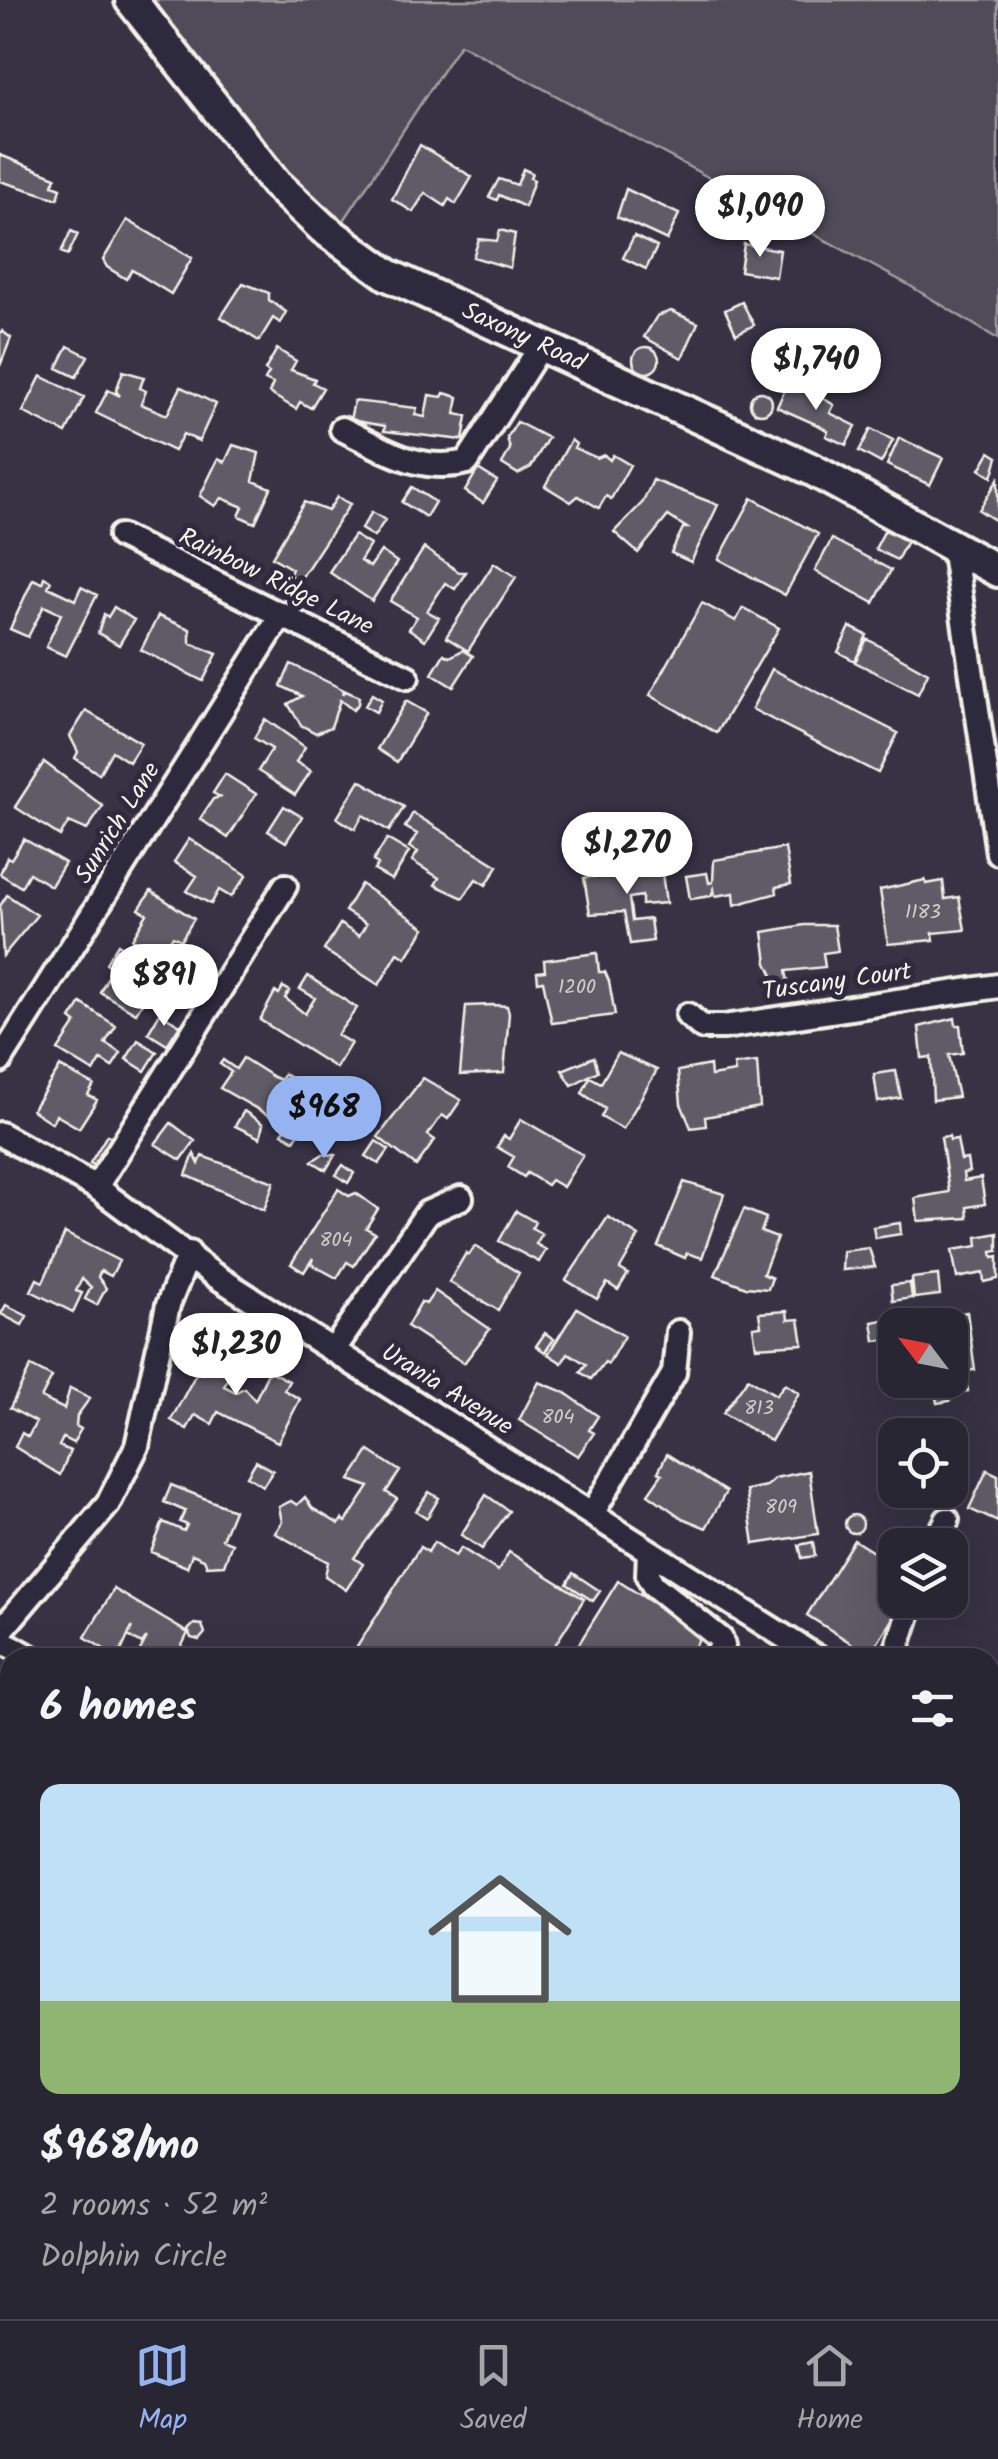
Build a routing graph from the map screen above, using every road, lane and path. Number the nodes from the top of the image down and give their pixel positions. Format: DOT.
graph roads {
  1 [pos="131,0"];
  2 [pos="540,346"];
  3 [pos="342,429"];
  4 [pos="120,536"];
  5 [pos="953,546"];
  6 [pos="998,571"];
  7 [pos="282,614"];
  8 [pos="407,678"];
  9 [pos="998,853"];
  10 [pos="285,886"];
  11 [pos="998,986"];
  12 [pos="688,1015"];
  13 [pos="0,1061"];
  14 [pos="0,1134"];
  15 [pos="96,1186"];
  16 [pos="461,1198"];
  17 [pos="190,1253"];
  18 [pos="678,1332"];
  19 [pos="334,1350"];
  20 [pos="592,1514"];
  21 [pos="946,1520"];
  22 [pos="942,1528"];
  23 [pos="649,1551"];
  24 [pos="907,1618"];
  25 [pos="0,1632"];
  26 [pos="722,1648"];
  27 [pos="802,1648"];
  28 [pos="897,1648"];
  1 -- 2 [label="main road, Saxony Road"];
  2 -- 3 [label="street"];
  2 -- 5 [label="main road, Saxony Road"];
  4 -- 7 [label="street, Rainbow Ridge Lane"];
  5 -- 6 [label="main road, Saxony Road"];
  5 -- 9 [label="street"];
  7 -- 8 [label="street, Rainbow Ridge Lane"];
  7 -- 13 [label="street, Sunrich Lane"];
  10 -- 15 [label="street"];
  11 -- 12 [label="street, Tuscany Court"];
  14 -- 15 [label="street, Urania Avenue"];
  15 -- 17 [label="street, Urania Avenue"];
  16 -- 19 [label="street"];
  17 -- 19 [label="street, Urania Avenue"];
  17 -- 25 [label="street"];
  18 -- 20 [label="street"];
  19 -- 20 [label="street, Urania Avenue"];
  20 -- 23 [label="street, Urania Avenue"];
  21 -- 22 [label="street"];
  23 -- 26 [label="street"];
  23 -- 27 [label="street, Urania Avenue"];
  24 -- 28 [label="street"];
}
